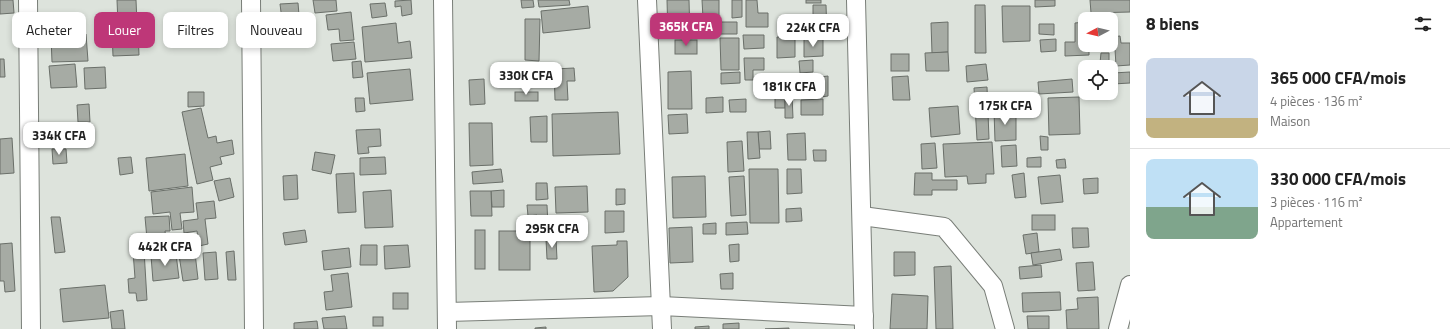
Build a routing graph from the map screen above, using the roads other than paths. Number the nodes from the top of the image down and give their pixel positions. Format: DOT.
graph roads {
  1 [pos="28,0"];
  2 [pos="251,0"];
  3 [pos="443,0"];
  4 [pos="647,0"];
  5 [pos="856,0"];
  6 [pos="862,216"];
  7 [pos="1130,285"];
  8 [pos="661,306"];
  9 [pos="447,321"];
  10 [pos="864,323"];
  11 [pos="31,329"];
  12 [pos="254,329"];
  13 [pos="662,329"];
  14 [pos="1005,329"];
  15 [pos="1118,329"];
  1 -- 11 [label="street"];
  2 -- 12 [label="street"];
  3 -- 9 [label="street"];
  4 -- 8 [label="street"];
  5 -- 6 [label="street"];
  6 -- 10 [label="street"];
  6 -- 14 [label="street"];
  7 -- 15 [label="street"];
  8 -- 9 [label="street"];
  8 -- 10 [label="street"];
  8 -- 13 [label="street"];
}
